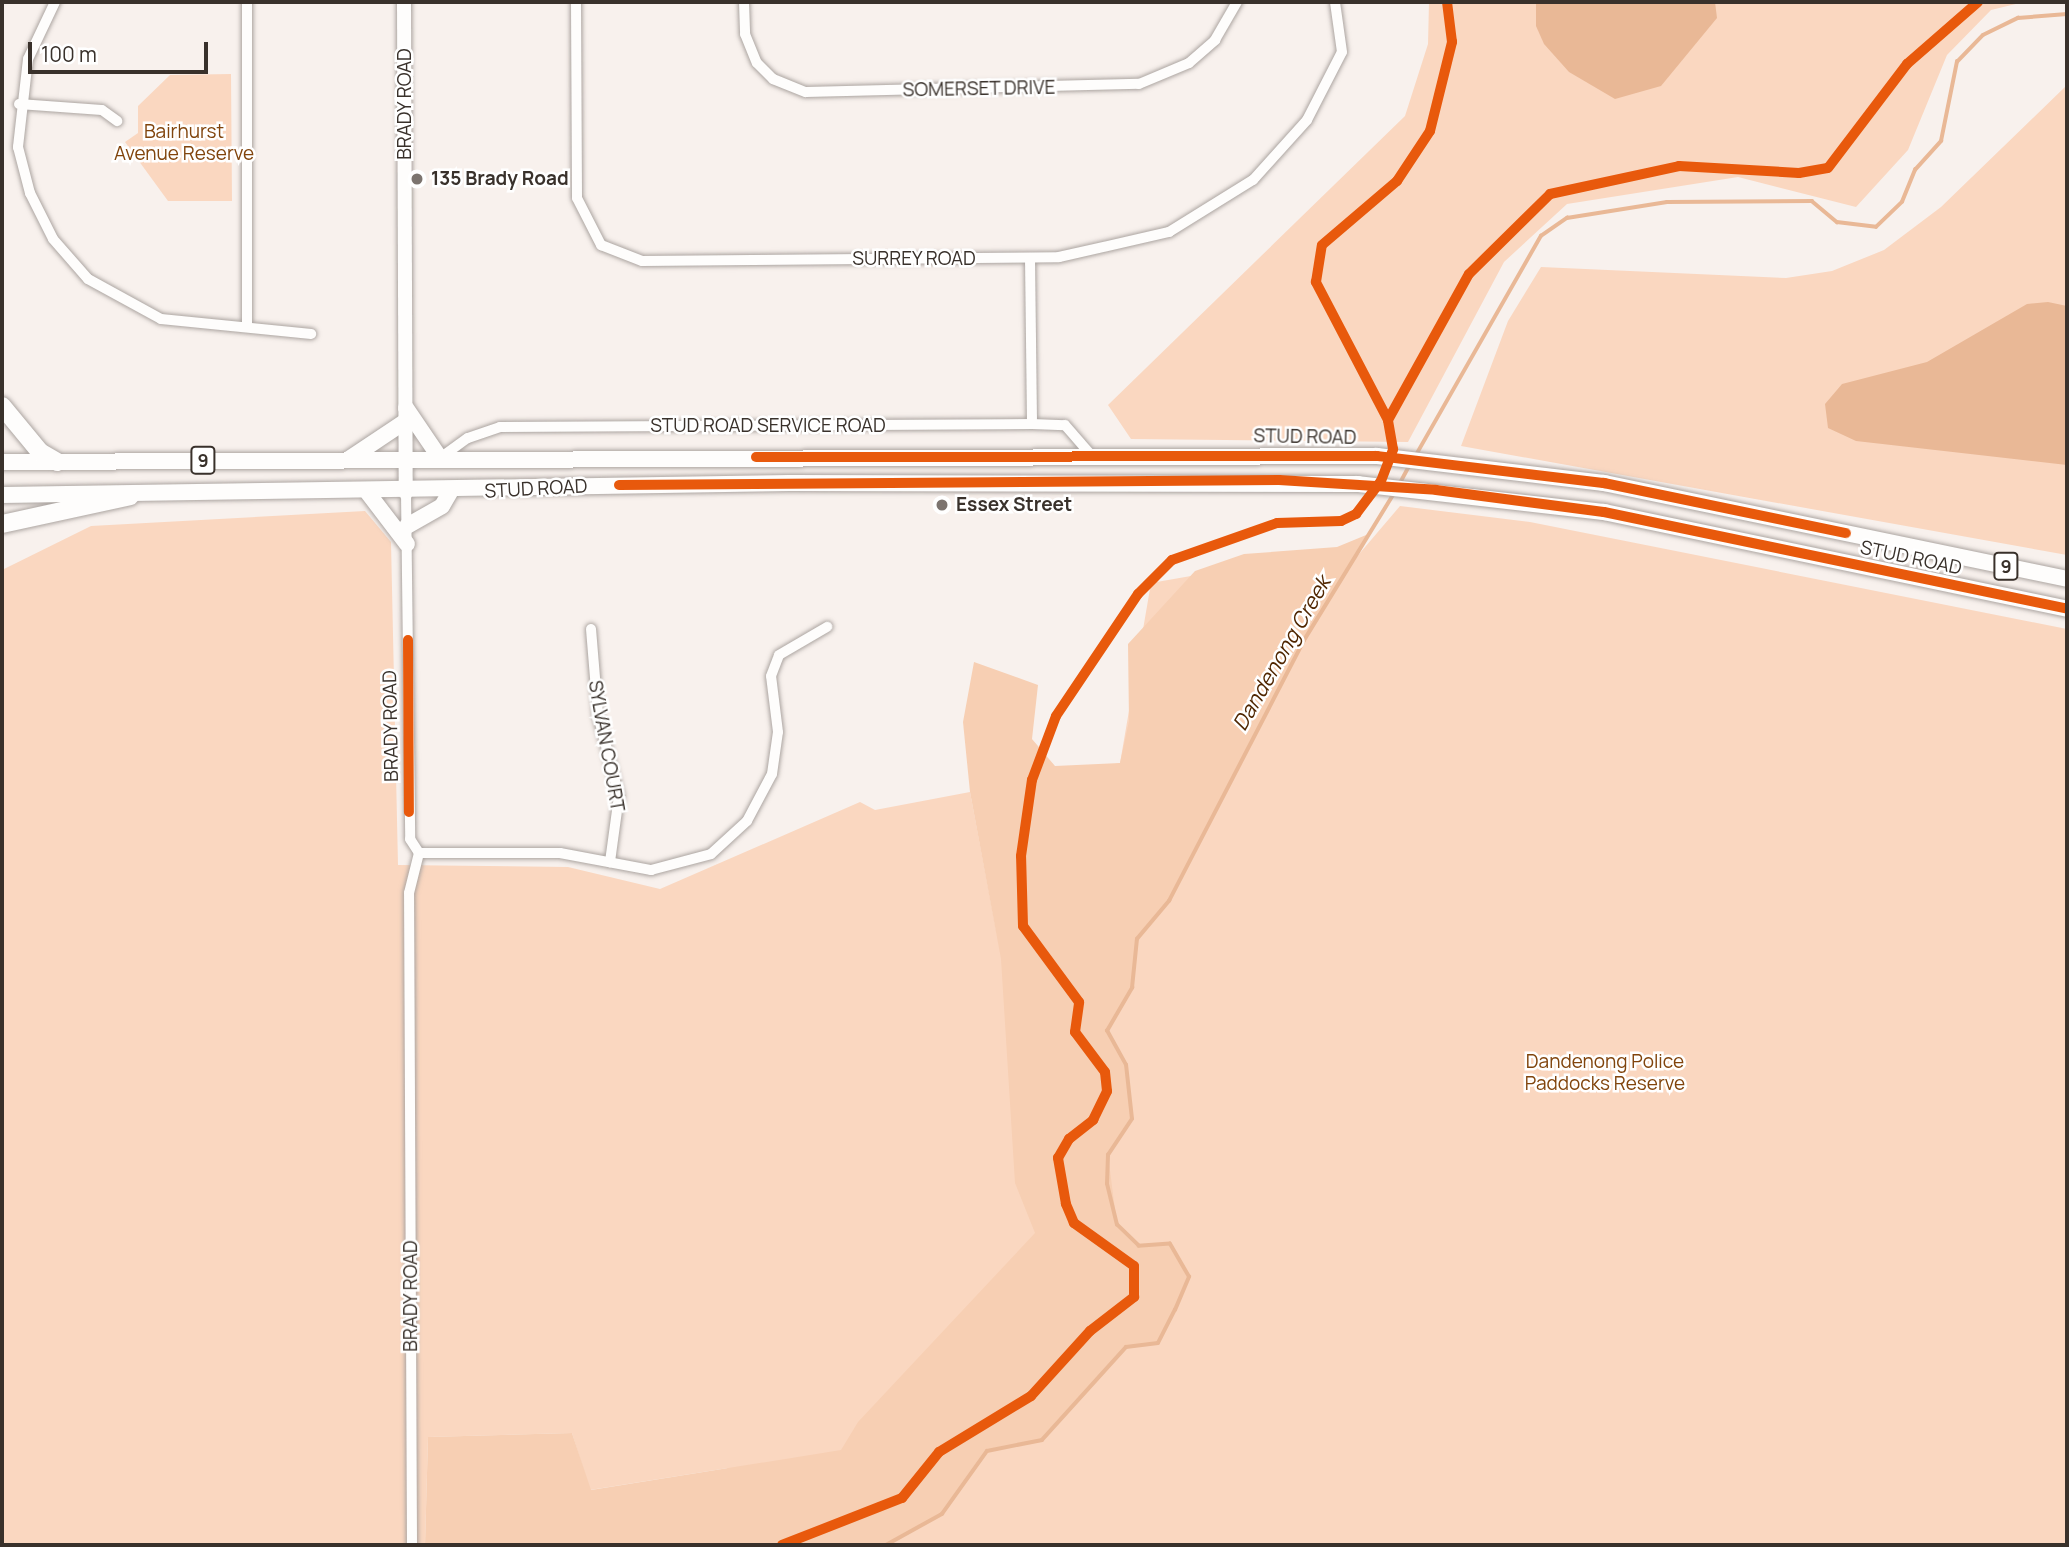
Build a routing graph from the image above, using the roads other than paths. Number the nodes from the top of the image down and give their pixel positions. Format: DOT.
graph roads {
  1 [pos="54,2"];
  2 [pos="247,2"];
  3 [pos="404,2"];
  4 [pos="576,2"];
  5 [pos="744,2"];
  6 [pos="1237,2"];
  7 [pos="1335,2"];
  8 [pos="19,104"];
  9 [pos="117,121"];
  10 [pos="1030,258"];
  11 [pos="247,327"];
  12 [pos="311,334"];
  13 [pos="2,406"];
  14 [pos="406,415"];
  15 [pos="1032,424"];
  16 [pos="1090,454"];
  17 [pos="406,458"];
  18 [pos="440,458"];
  19 [pos="349,459"];
  20 [pos="2,462"];
  21 [pos="57,462"];
  22 [pos="450,492"];
  23 [pos="368,493"];
  24 [pos="407,493"];
  25 [pos="2,495"];
  26 [pos="130,496"];
  27 [pos="2,524"];
  28 [pos="407,526"];
  29 [pos="407,544"];
  30 [pos="2067,579"];
  31 [pos="2067,609"];
  32 [pos="827,626"];
  33 [pos="591,629"];
  34 [pos="419,853"];
  35 [pos="610,862"];
  36 [pos="412,1545"];
  1 -- 8 [label="street"];
  2 -- 11 [label="street"];
  3 -- 14 [label="main road, BRADY ROAD"];
  4 -- 10 [label="street, SURREY ROAD"];
  5 -- 6 [label="street, SOMERSET DRIVE"];
  7 -- 10 [label="street, SURREY ROAD"];
  8 -- 9 [label="street"];
  8 -- 11 [label="street"];
  10 -- 15 [label="street"];
  11 -- 12 [label="street"];
  13 -- 21 [label="highway"];
  14 -- 17 [label="main road, BRADY ROAD"];
  14 -- 18 [label="highway"];
  14 -- 19 [label="highway"];
  15 -- 16 [label="street, STUD ROAD SERVICE ROAD"];
  15 -- 18 [label="street, STUD ROAD SERVICE ROAD"];
  16 -- 18 [label="highway, STUD ROAD / 9"];
  16 -- 30 [label="highway, STUD ROAD / 9"];
  17 -- 18 [label="highway, STUD ROAD / 9"];
  17 -- 19 [label="highway, STUD ROAD / 9"];
  17 -- 24 [label="main road, BRADY ROAD"];
  19 -- 21 [label="highway, STUD ROAD / 9"];
  20 -- 21 [label="highway, STUD ROAD / 9"];
  22 -- 24 [label="highway, STUD ROAD / 9"];
  22 -- 28 [label="highway"];
  22 -- 31 [label="highway, STUD ROAD / 9"];
  23 -- 24 [label="highway, STUD ROAD / 9"];
  23 -- 26 [label="highway, STUD ROAD / 9"];
  23 -- 29 [label="highway"];
  24 -- 28 [label="street, BRADY ROAD"];
  25 -- 26 [label="highway, STUD ROAD / 9"];
  26 -- 27 [label="highway"];
  28 -- 29 [label="street, BRADY ROAD"];
  29 -- 34 [label="street, BRADY ROAD"];
  32 -- 35 [label="street"];
  33 -- 35 [label="street, SYLVAN COURT"];
  34 -- 35 [label="street"];
  34 -- 36 [label="street, BRADY ROAD"];
}
